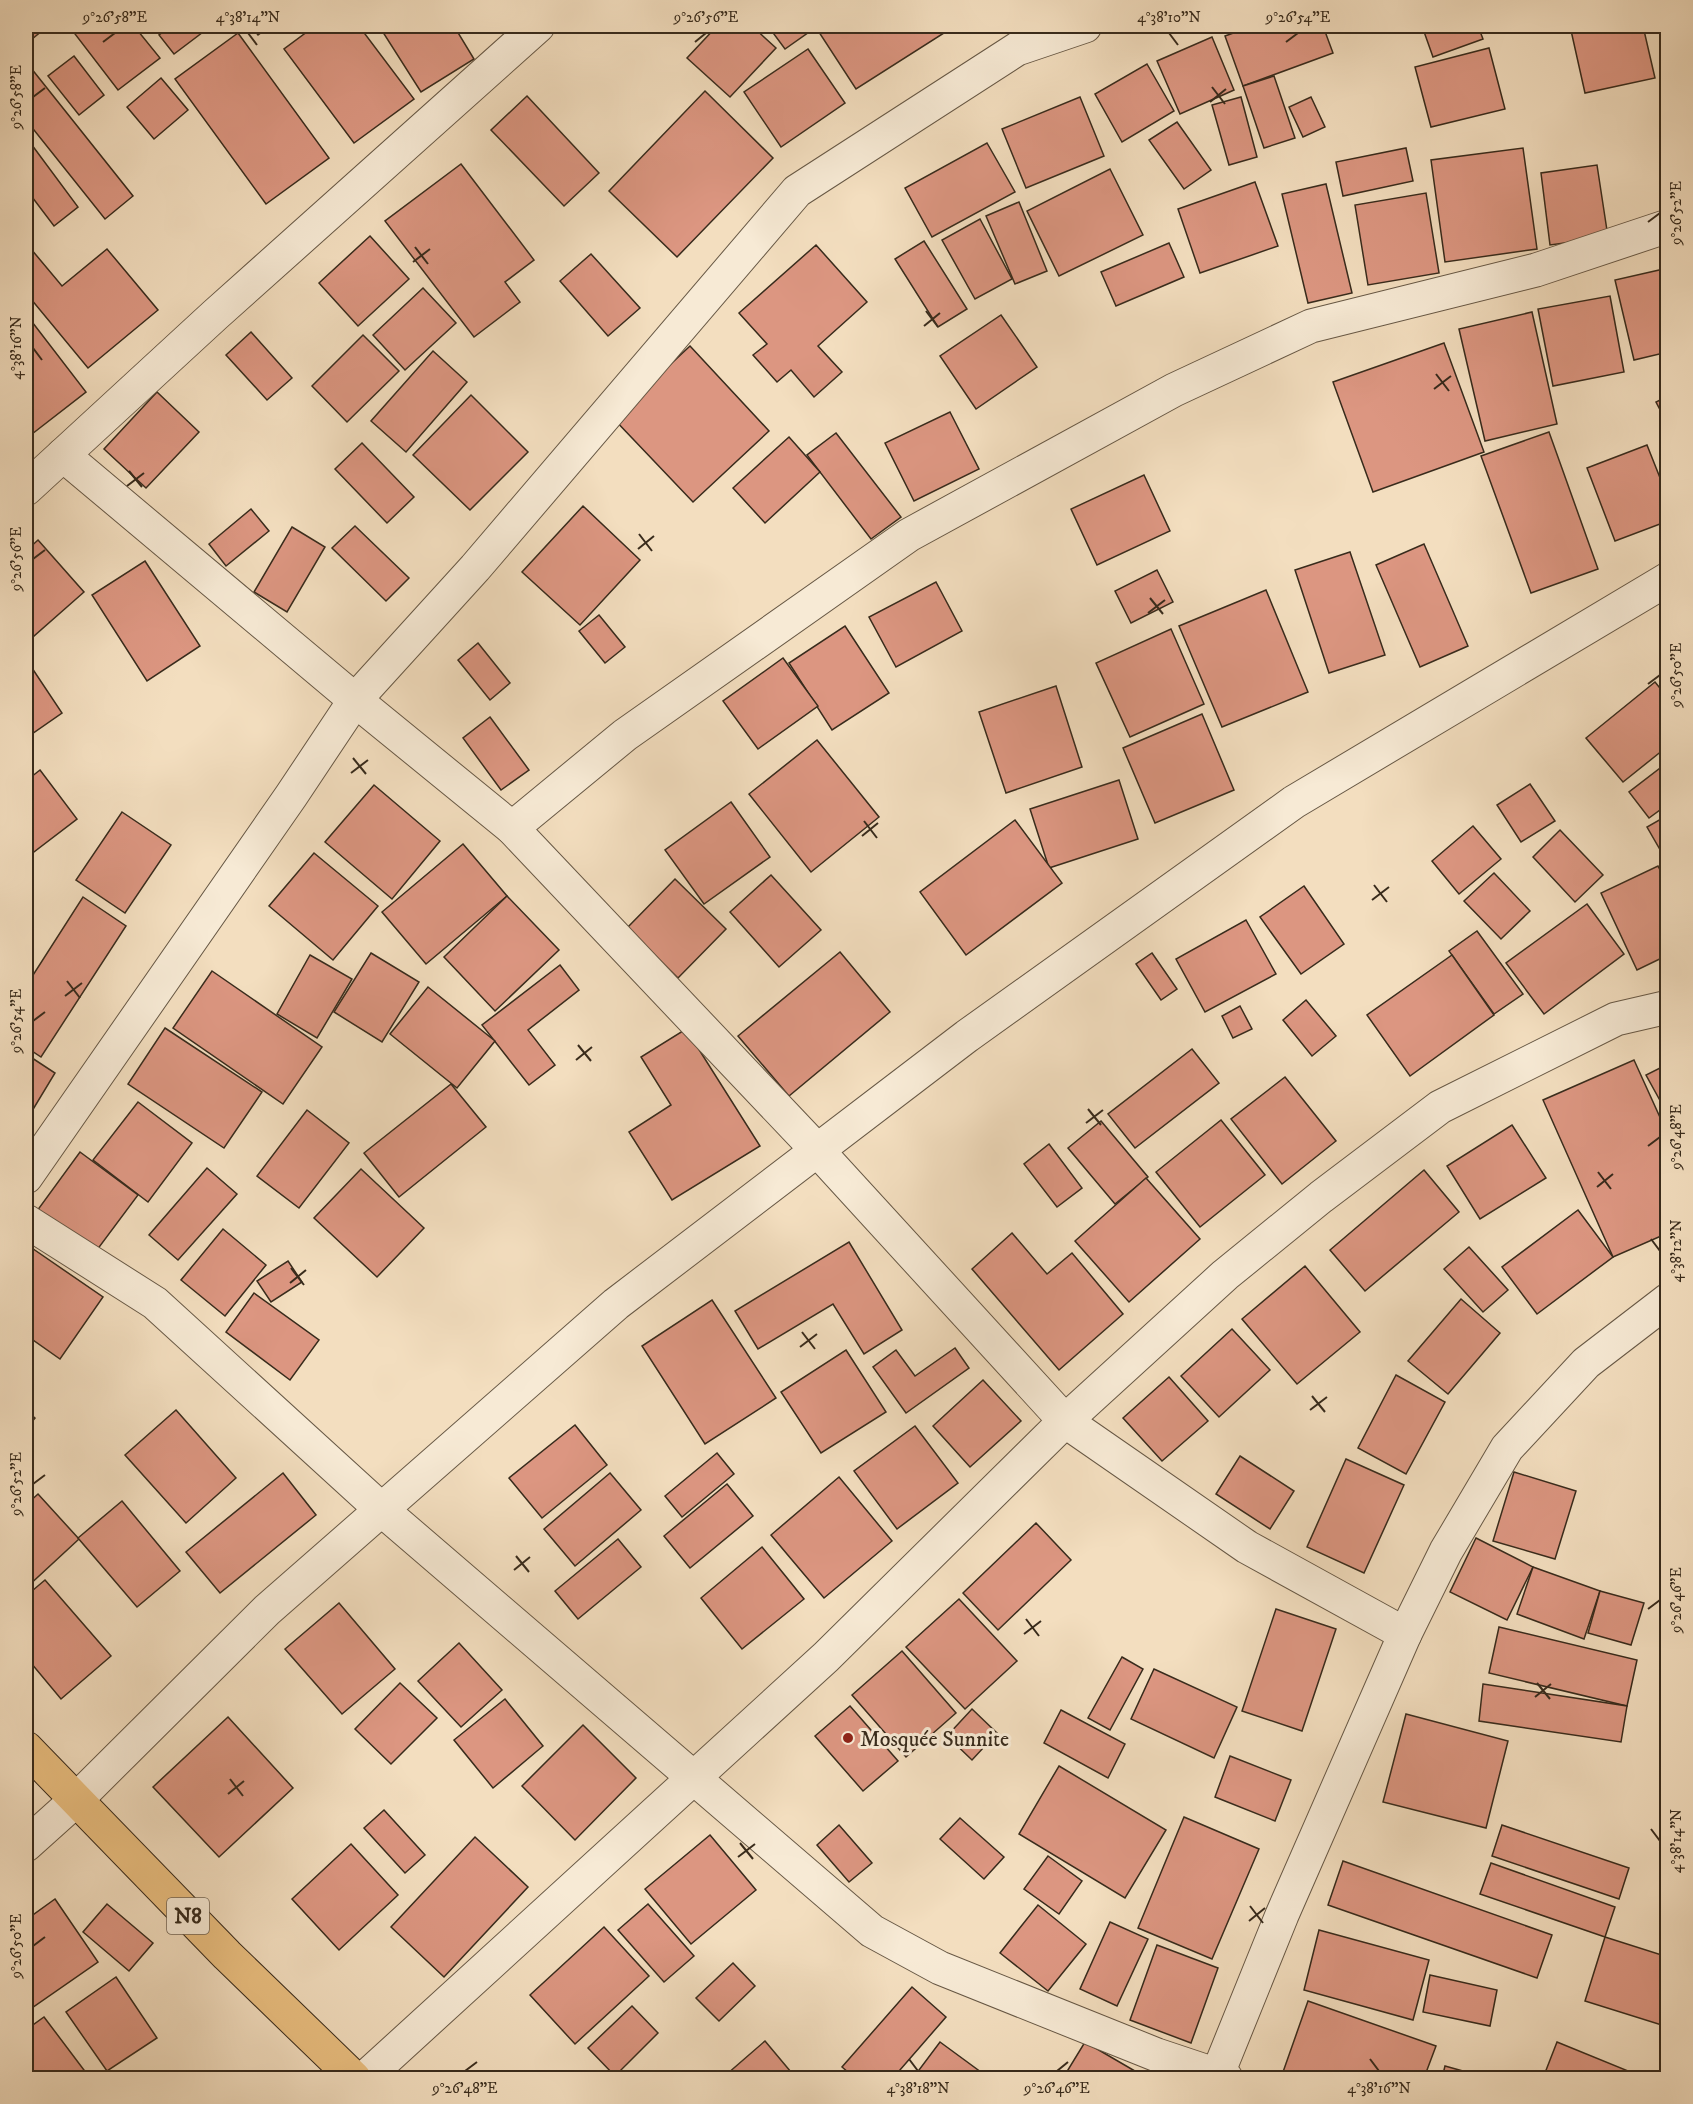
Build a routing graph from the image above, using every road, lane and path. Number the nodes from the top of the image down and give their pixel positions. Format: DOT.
graph roads {
  1 [pos="538,26"];
  2 [pos="1085,26"];
  3 [pos="1668,226"];
  4 [pos="63,455"];
  5 [pos="26,489"];
  6 [pos="1668,579"];
  7 [pos="355,700"];
  8 [pos="512,828"];
  9 [pos="1668,1007"];
  10 [pos="818,1151"];
  11 [pos="26,1177"];
  12 [pos="26,1221"];
  13 [pos="1668,1300"];
  14 [pos="1065,1420"];
  15 [pos="382,1509"];
  16 [pos="1405,1634"];
  17 [pos="26,1749"];
  18 [pos="693,1778"];
  19 [pos="75,1801"];
  20 [pos="26,1845"];
  21 [pos="1220,2077"];
  22 [pos="354,2079"];
  23 [pos="364,2079"];
  1 -- 4 [label="street"];
  2 -- 7 [label="street"];
  3 -- 8 [label="street"];
  4 -- 5 [label="street"];
  4 -- 7 [label="street"];
  6 -- 10 [label="street"];
  7 -- 8 [label="street"];
  7 -- 11 [label="street"];
  8 -- 10 [label="street"];
  9 -- 14 [label="street"];
  10 -- 14 [label="street"];
  10 -- 15 [label="street"];
  12 -- 15 [label="street"];
  13 -- 16 [label="street"];
  14 -- 16 [label="street"];
  14 -- 18 [label="street"];
  15 -- 18 [label="street"];
  15 -- 19 [label="street"];
  16 -- 21 [label="street"];
  17 -- 19 [label="highway, N8"];
  18 -- 21 [label="street"];
  18 -- 23 [label="street"];
  19 -- 20 [label="street"];
  19 -- 22 [label="highway, N8"];
}
